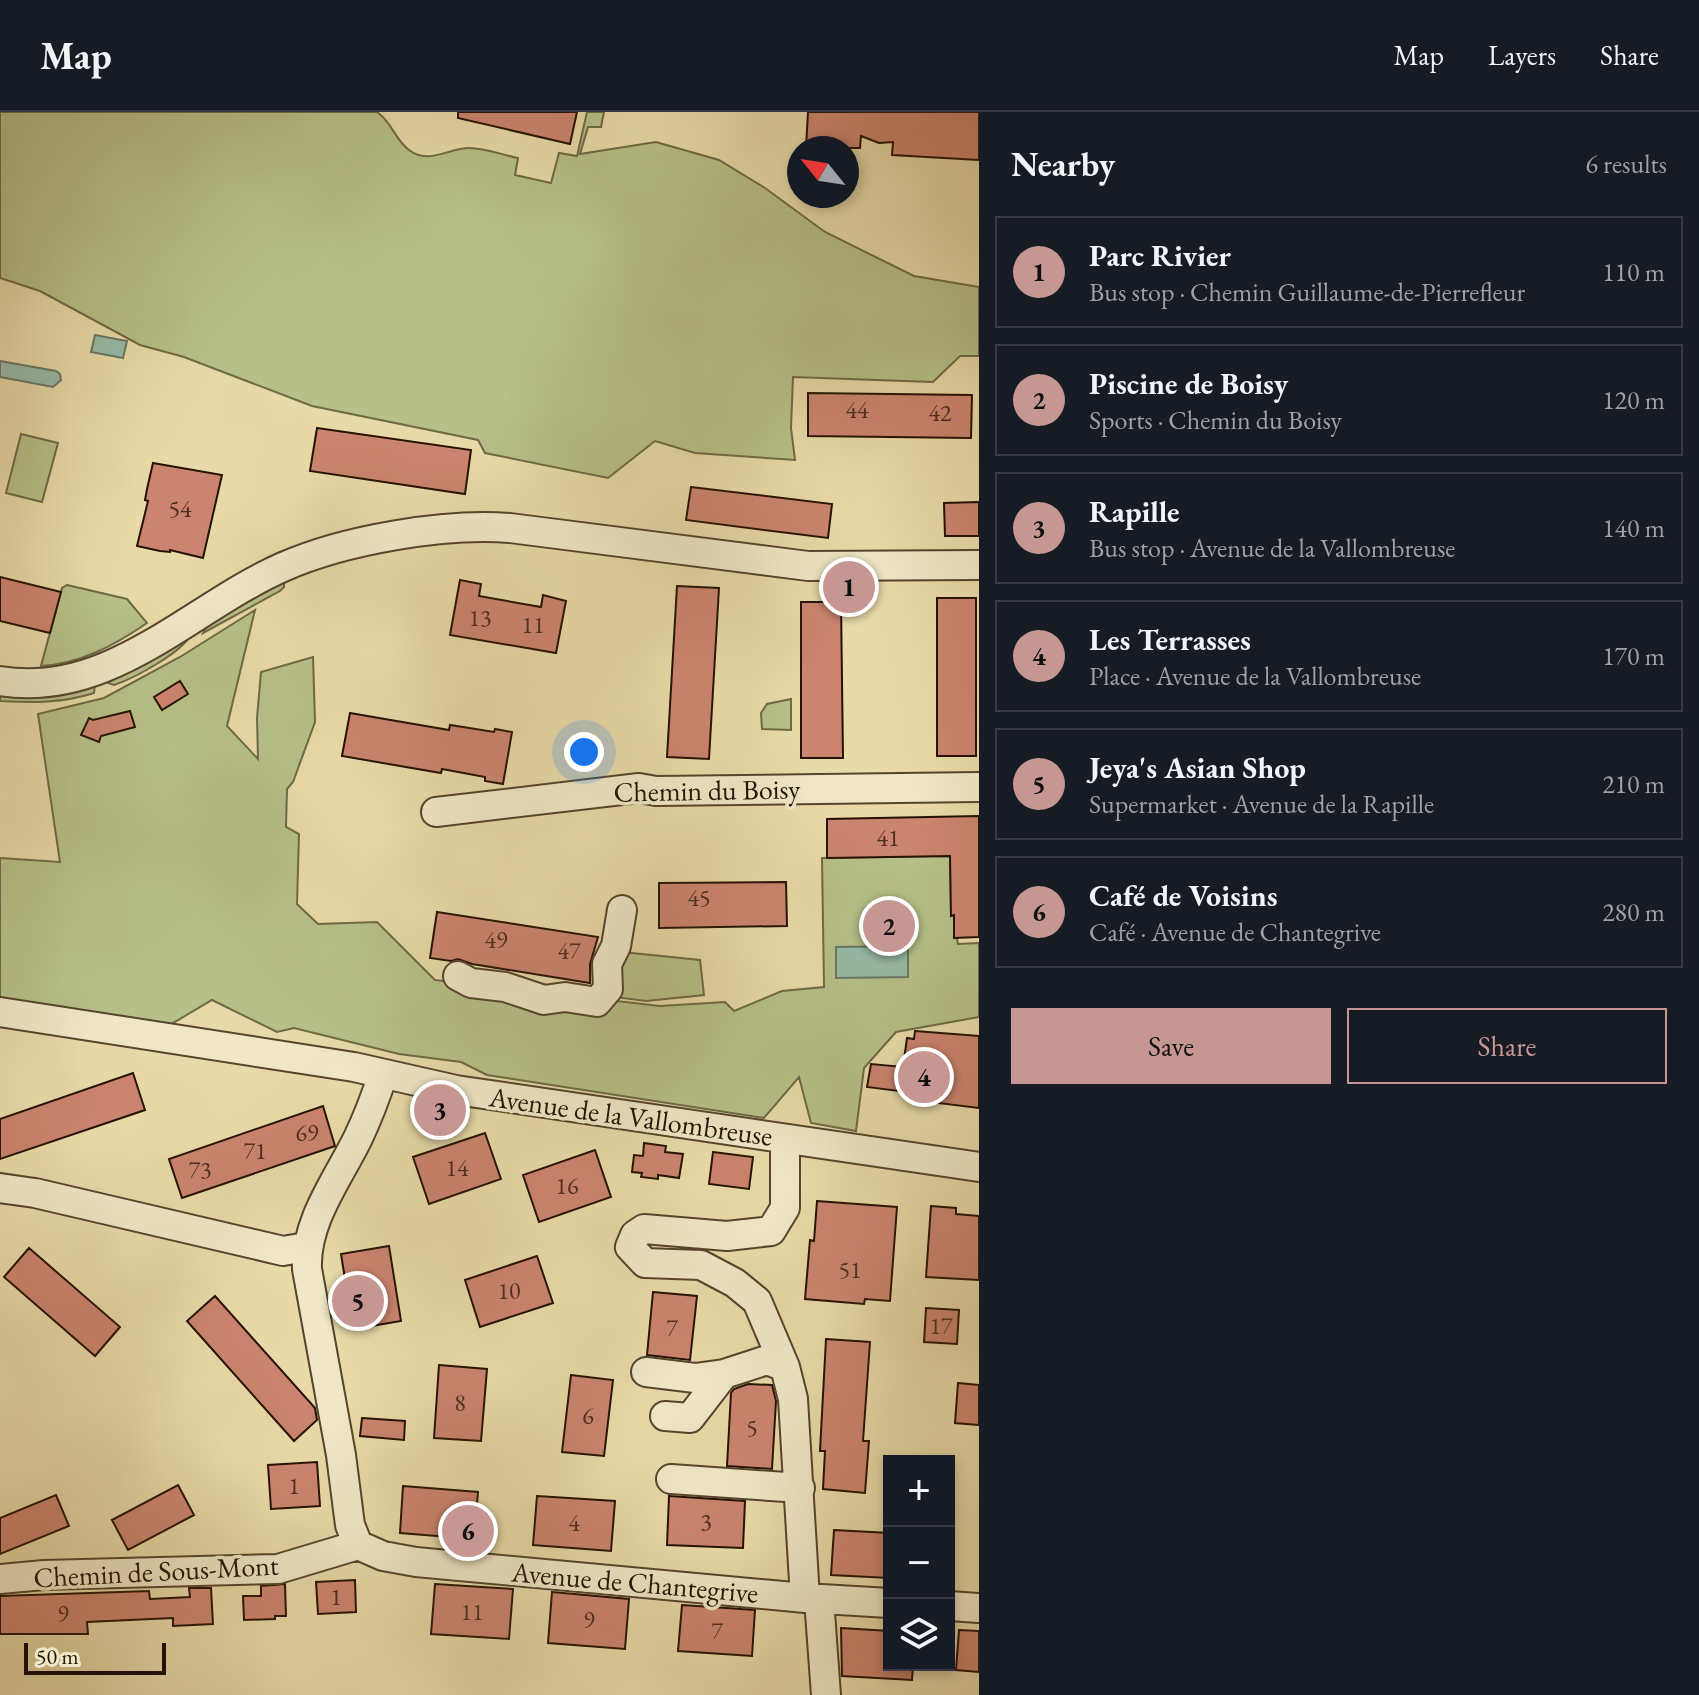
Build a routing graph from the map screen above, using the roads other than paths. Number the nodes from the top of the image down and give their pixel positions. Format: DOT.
graph roads {
  1 [pos="979,565"];
  2 [pos="0,681"];
  3 [pos="979,787"];
  4 [pos="436,812"];
  5 [pos="622,910"];
  6 [pos="458,976"];
  7 [pos="0,1012"];
  8 [pos="383,1074"];
  9 [pos="785,1139"];
  10 [pos="979,1167"];
  11 [pos="0,1188"];
  12 [pos="306,1247"];
  13 [pos="785,1367"];
  14 [pos="646,1372"];
  15 [pos="724,1374"];
  16 [pos="665,1416"];
  17 [pos="671,1479"];
  18 [pos="800,1488"];
  19 [pos="358,1545"];
  20 [pos="0,1579"];
  21 [pos="812,1598"];
  22 [pos="883,1603"];
  23 [pos="955,1606"];
  24 [pos="979,1608"];
  25 [pos="826,1695"];
  1 -- 2 [label="street"];
  3 -- 4 [label="street, Chemin du Boisy"];
  5 -- 6 [label="street"];
  7 -- 8 [label="street, Avenue de la Vallombreuse"];
  8 -- 9 [label="street, Avenue de la Vallombreuse"];
  8 -- 12 [label="street"];
  9 -- 10 [label="street, Avenue de la Vallombreuse"];
  9 -- 13 [label="street"];
  11 -- 12 [label="street"];
  12 -- 19 [label="street"];
  13 -- 15 [label="street"];
  13 -- 18 [label="street"];
  14 -- 15 [label="street"];
  15 -- 16 [label="street"];
  17 -- 18 [label="street"];
  18 -- 21 [label="street"];
  19 -- 20 [label="street, Chemin de Sous-Mont"];
  19 -- 21 [label="street, Avenue de Chantegrive"];
  21 -- 22 [label="street, Avenue de Chantegrive"];
  21 -- 25 [label="street"];
  23 -- 24 [label="street"];
}
